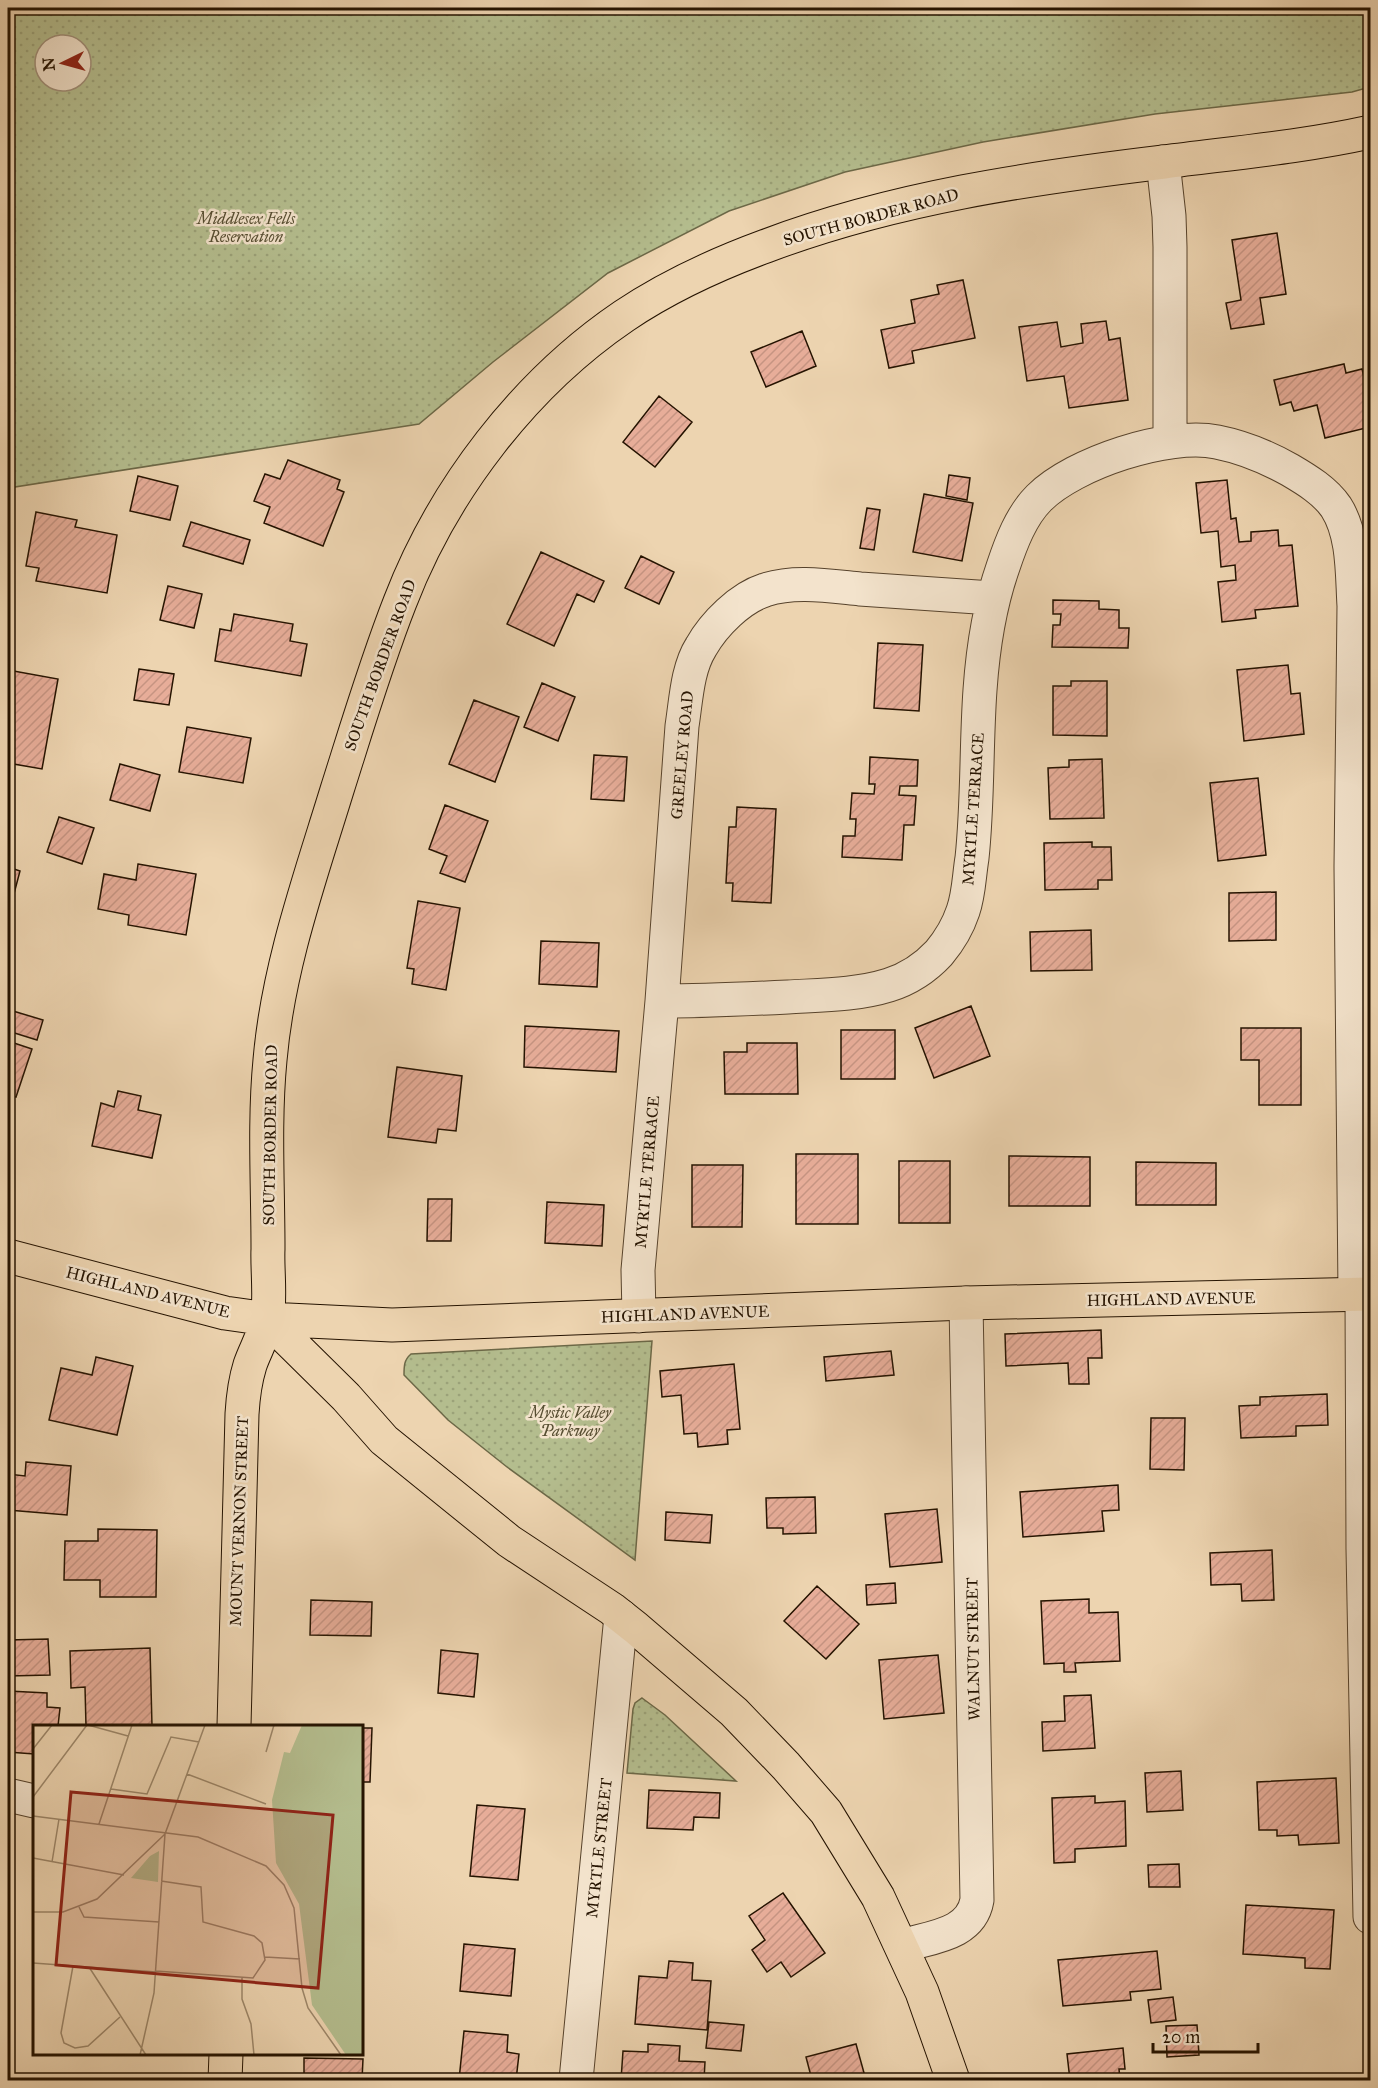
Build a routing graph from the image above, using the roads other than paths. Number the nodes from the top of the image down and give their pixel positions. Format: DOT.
graph roads {
  1 [pos="1371,132"];
  2 [pos="1163,162"];
  3 [pos="1170,442"];
  4 [pos="992,598"];
  5 [pos="1362,607"];
  6 [pos="662,1001"];
  7 [pos="8,1256"];
  8 [pos="1362,1295"];
  9 [pos="966,1303"];
  10 [pos="639,1316"];
  11 [pos="267,1319"];
  12 [pos="621,1616"];
  13 [pos="234,1725"];
  14 [pos="8,1795"];
  15 [pos="33,1801"];
  16 [pos="1370,1827"];
  17 [pos="1371,1917"];
  18 [pos="902,1946"];
  19 [pos="226,2055"];
  20 [pos="225,2080"];
  21 [pos="576,2080"];
  22 [pos="952,2080"];
  1 -- 2 [label="main road, SOUTH BORDER ROAD"];
  2 -- 3 [label="street"];
  2 -- 11 [label="main road, SOUTH BORDER ROAD"];
  3 -- 4 [label="street, MYRTLE TERRACE"];
  3 -- 5 [label="street, MYRTLE TERRACE"];
  4 -- 6 [label="street, MYRTLE TERRACE"];
  4 -- 6 [label="street, GREELEY ROAD"];
  5 -- 8 [label="street, MYRTLE TERRACE"];
  6 -- 10 [label="street, MYRTLE TERRACE"];
  7 -- 11 [label="main road, HIGHLAND AVENUE"];
  8 -- 9 [label="main road, HIGHLAND AVENUE"];
  8 -- 16 [label="street, MYRTLE TERRACE"];
  9 -- 10 [label="main road, HIGHLAND AVENUE"];
  9 -- 18 [label="street, WALNUT STREET"];
  10 -- 11 [label="main road, HIGHLAND AVENUE"];
  11 -- 12 [label="main road"];
  11 -- 13 [label="main road, MOUNT VERNON STREET"];
  12 -- 18 [label="main road"];
  12 -- 21 [label="street, MYRTLE STREET"];
  14 -- 15 [label="street"];
  16 -- 17 [label="street, MYRTLE TERRACE"];
  18 -- 22 [label="main road"];
  19 -- 20 [label="main road"];
}
